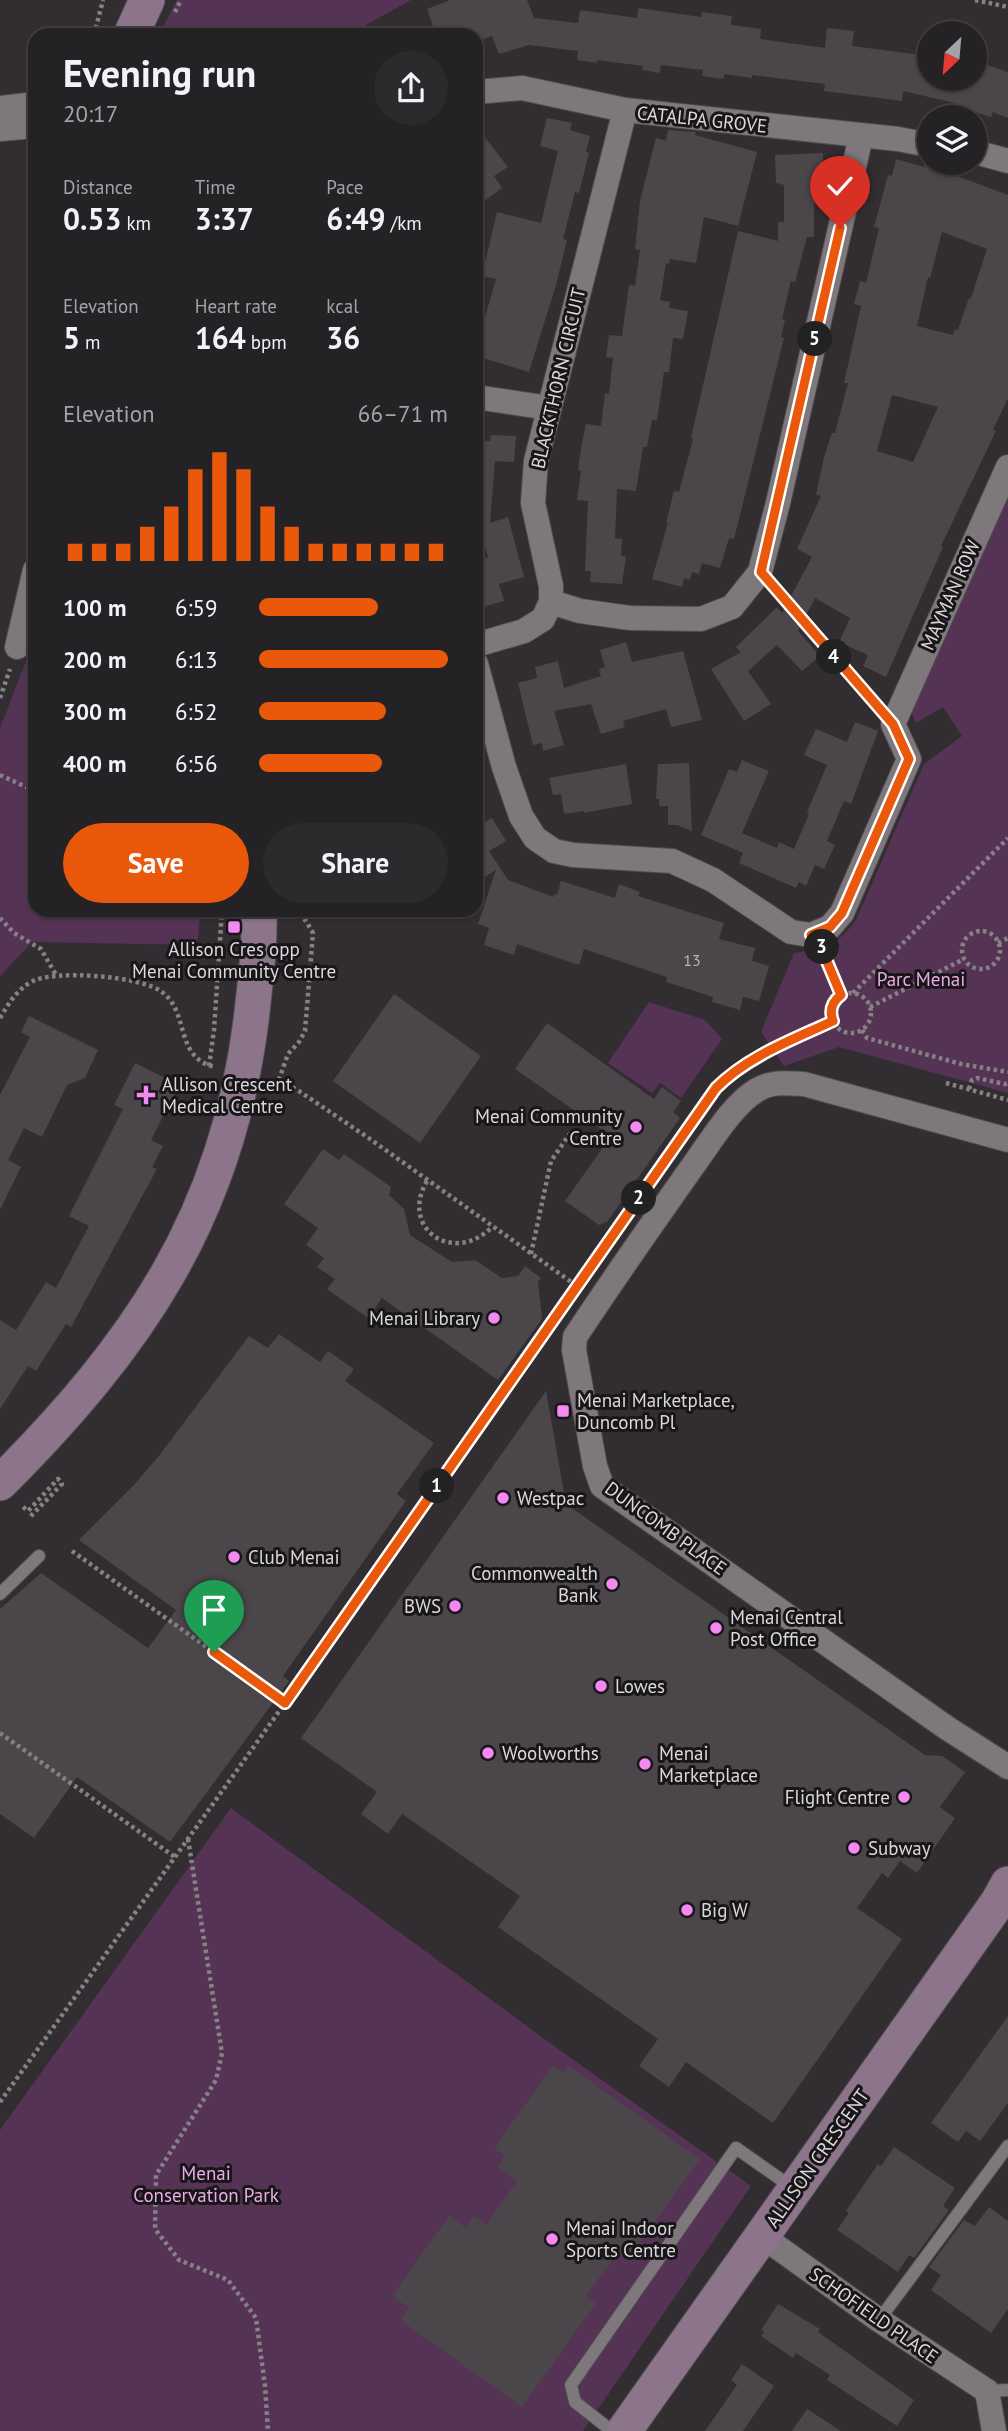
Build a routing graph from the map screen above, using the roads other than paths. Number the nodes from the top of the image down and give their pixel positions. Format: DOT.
graph roads {
  1 [pos="147,0"];
  2 [pos="134,28"];
  3 [pos="483,91"];
  4 [pos="28,105"];
  5 [pos="0,108"];
  6 [pos="625,110"];
  7 [pos="28,127"];
  8 [pos="0,129"];
  9 [pos="861,136"];
  10 [pos="917,143"];
  11 [pos="987,155"];
  12 [pos="1008,161"];
  13 [pos="483,398"];
  14 [pos="549,408"];
  15 [pos="1008,467"];
  16 [pos="28,602"];
  17 [pos="551,602"];
  18 [pos="483,643"];
  19 [pos="18,647"];
  20 [pos="483,689"];
  21 [pos="259,917"];
  22 [pos="1008,1140"];
  23 [pos="11,1495"];
  24 [pos="39,1556"];
  25 [pos="0,1594"];
  26 [pos="1008,1767"];
  27 [pos="1008,1884"];
  28 [pos="1008,2146"];
  29 [pos="795,2190"];
  30 [pos="762,2236"];
  31 [pos="879,2320"];
  32 [pos="997,2391"];
  33 [pos="612,2431"];
  34 [pos="624,2431"];
  35 [pos="994,2431"];
  1 -- 2 [label="street"];
  3 -- 6 [label="street, CATALPA GROVE"];
  4 -- 5 [label="street"];
  6 -- 9 [label="street, CATALPA GROVE"];
  6 -- 14 [label="street, BLACKTHORN CIRCUIT"];
  7 -- 8 [label="street"];
  9 -- 10 [label="street, CATALPA GROVE"];
  9 -- 17 [label="street"];
  11 -- 12 [label="street"];
  13 -- 14 [label="street"];
  14 -- 17 [label="street, BLACKTHORN CIRCUIT"];
  15 -- 20 [label="street, MAYMAN ROW"];
  16 -- 19 [label="street"];
  17 -- 18 [label="street"];
  21 -- 23 [label="street"];
  22 -- 26 [label="street, DUNCOMB PLACE"];
  24 -- 25 [label="lane"];
  27 -- 29 [label="street, ALLISON CRESCENT"];
  28 -- 31 [label="lane"];
  29 -- 30 [label="street, ALLISON CRESCENT"];
  29 -- 33 [label="lane"];
  30 -- 31 [label="street, SCHOFIELD PLACE"];
  30 -- 34 [label="street, ALLISON CRESCENT"];
  31 -- 32 [label="street, SCHOFIELD PLACE"];
  32 -- 35 [label="street"];
}
